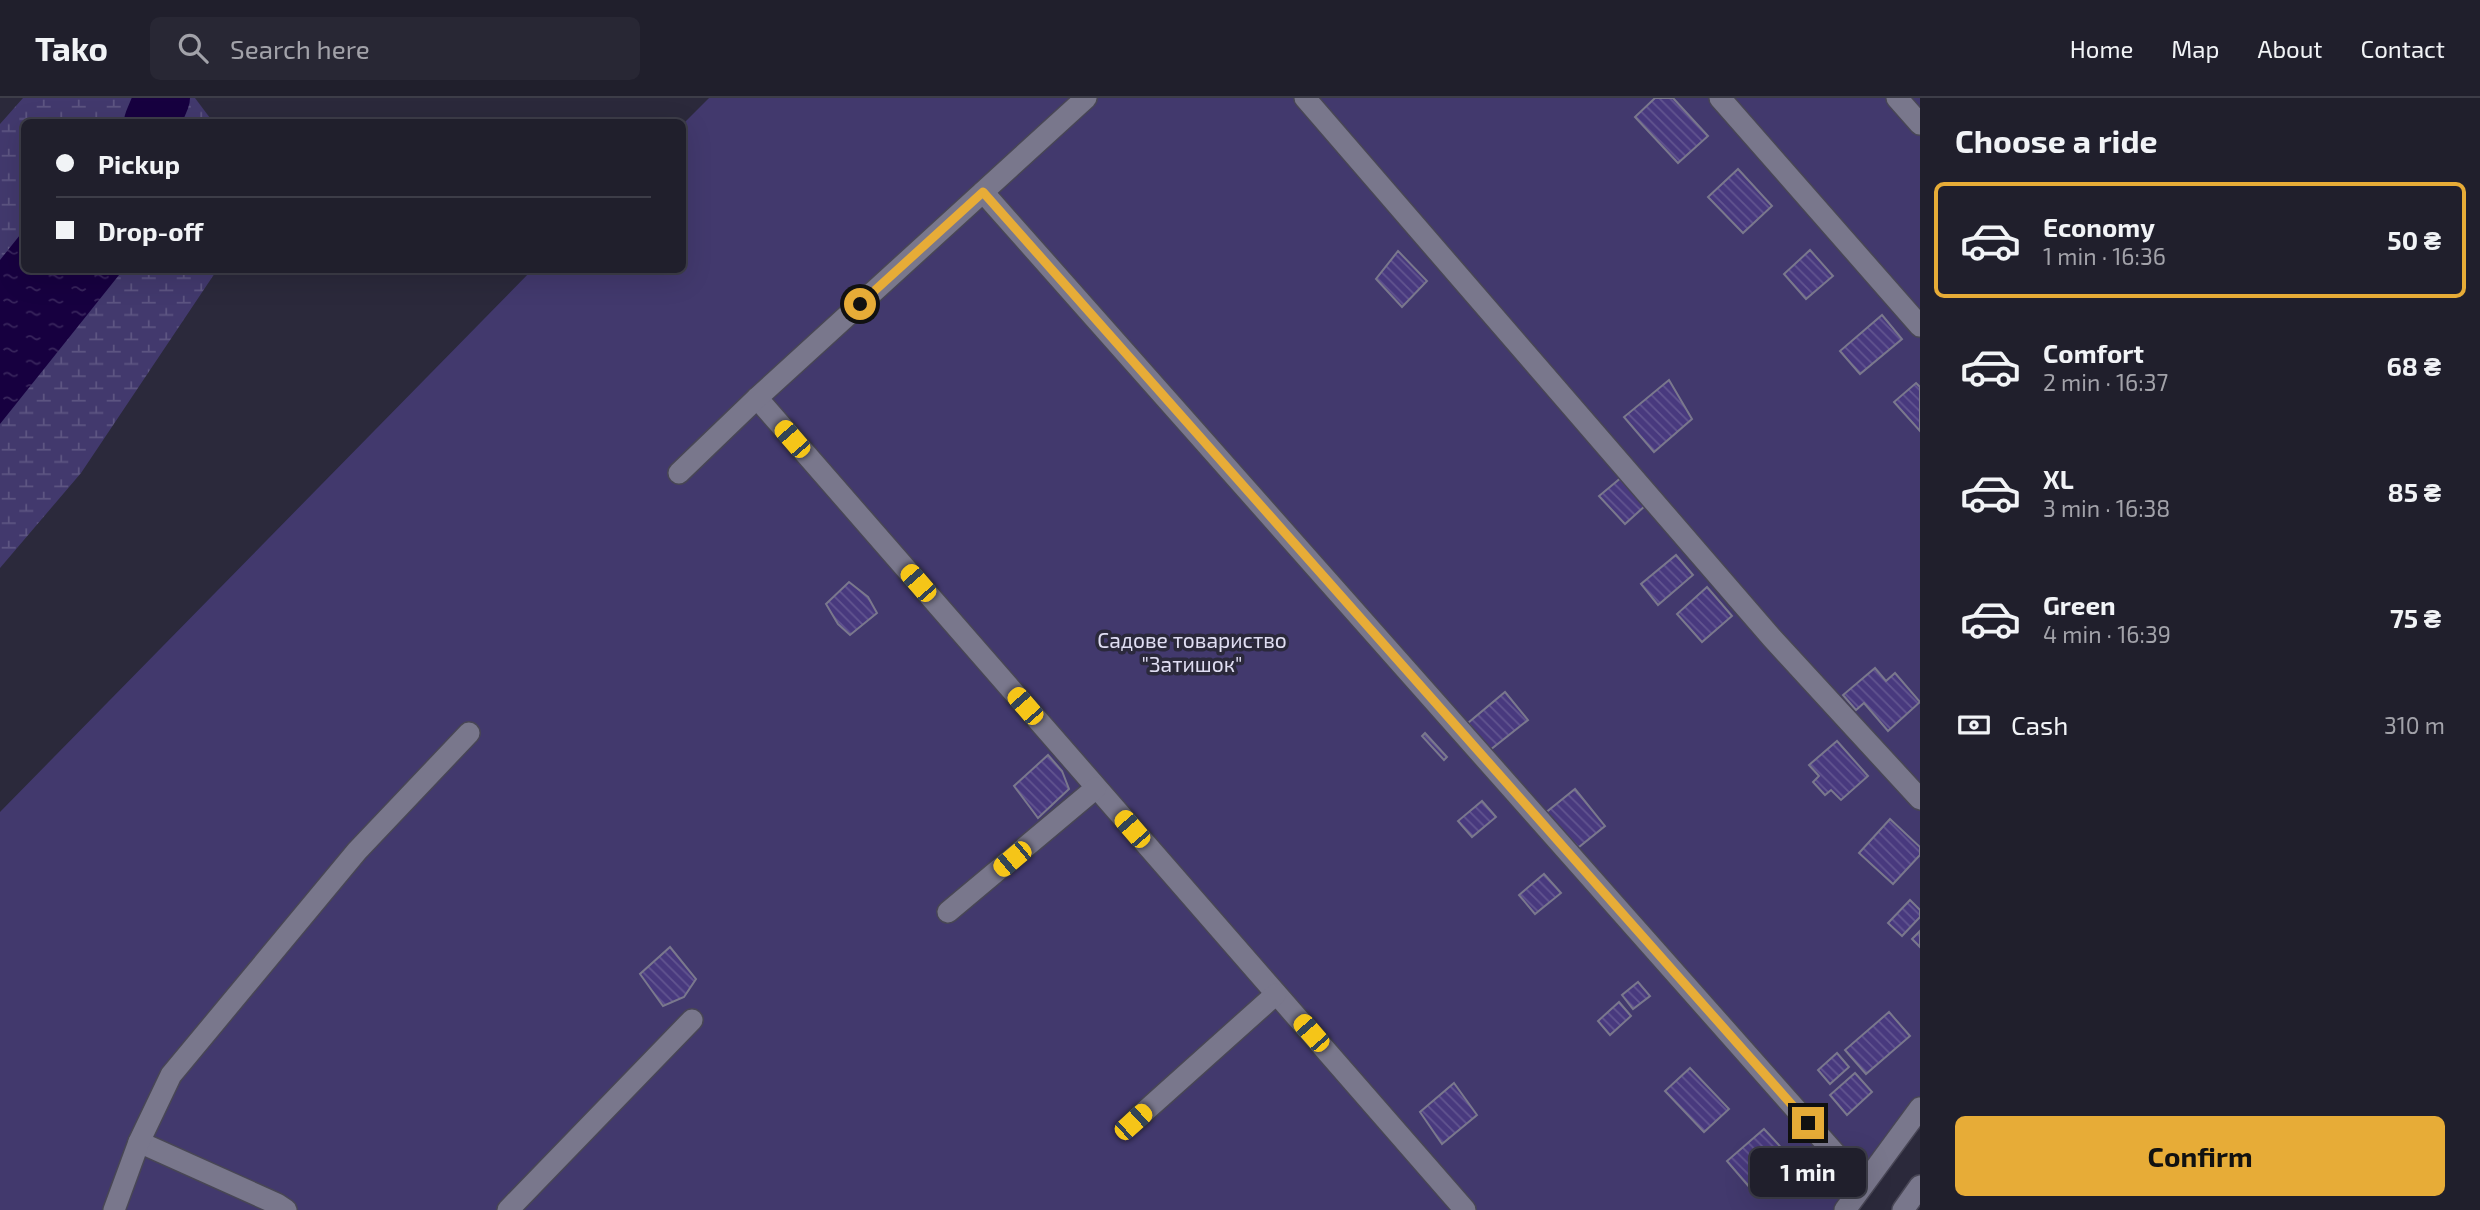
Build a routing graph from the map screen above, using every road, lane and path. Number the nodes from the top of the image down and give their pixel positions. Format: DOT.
graph roads {
  1 [pos="1086,98"];
  2 [pos="1305,98"];
  3 [pos="1720,98"];
  4 [pos="1897,98"];
  5 [pos="1920,124"];
  6 [pos="983,192"];
  7 [pos="1920,326"];
  8 [pos="757,398"];
  9 [pos="680,473"];
  10 [pos="468,733"];
  11 [pos="1096,788"];
  12 [pos="1920,799"];
  13 [pos="948,912"];
  14 [pos="1276,994"];
  15 [pos="692,1020"];
  16 [pos="1920,1108"];
  17 [pos="1133,1122"];
  18 [pos="139,1142"];
  19 [pos="1863,1185"];
  20 [pos="1920,1186"];
  21 [pos="114,1210"];
  22 [pos="286,1210"];
  23 [pos="508,1210"];
  24 [pos="1465,1210"];
  25 [pos="1845,1210"];
  26 [pos="1903,1210"];
  1 -- 6 [label="lane"];
  2 -- 12 [label="lane"];
  3 -- 7 [label="lane"];
  4 -- 5 [label="lane"];
  6 -- 8 [label="lane"];
  6 -- 19 [label="lane"];
  8 -- 9 [label="lane"];
  8 -- 11 [label="lane"];
  10 -- 18 [label="lane"];
  11 -- 13 [label="lane"];
  11 -- 14 [label="lane"];
  14 -- 17 [label="lane"];
  14 -- 24 [label="lane"];
  15 -- 23 [label="lane"];
  16 -- 19 [label="lane"];
  18 -- 21 [label="lane"];
  18 -- 22 [label="lane"];
  19 -- 25 [label="lane"];
  20 -- 26 [label="lane"];
}
